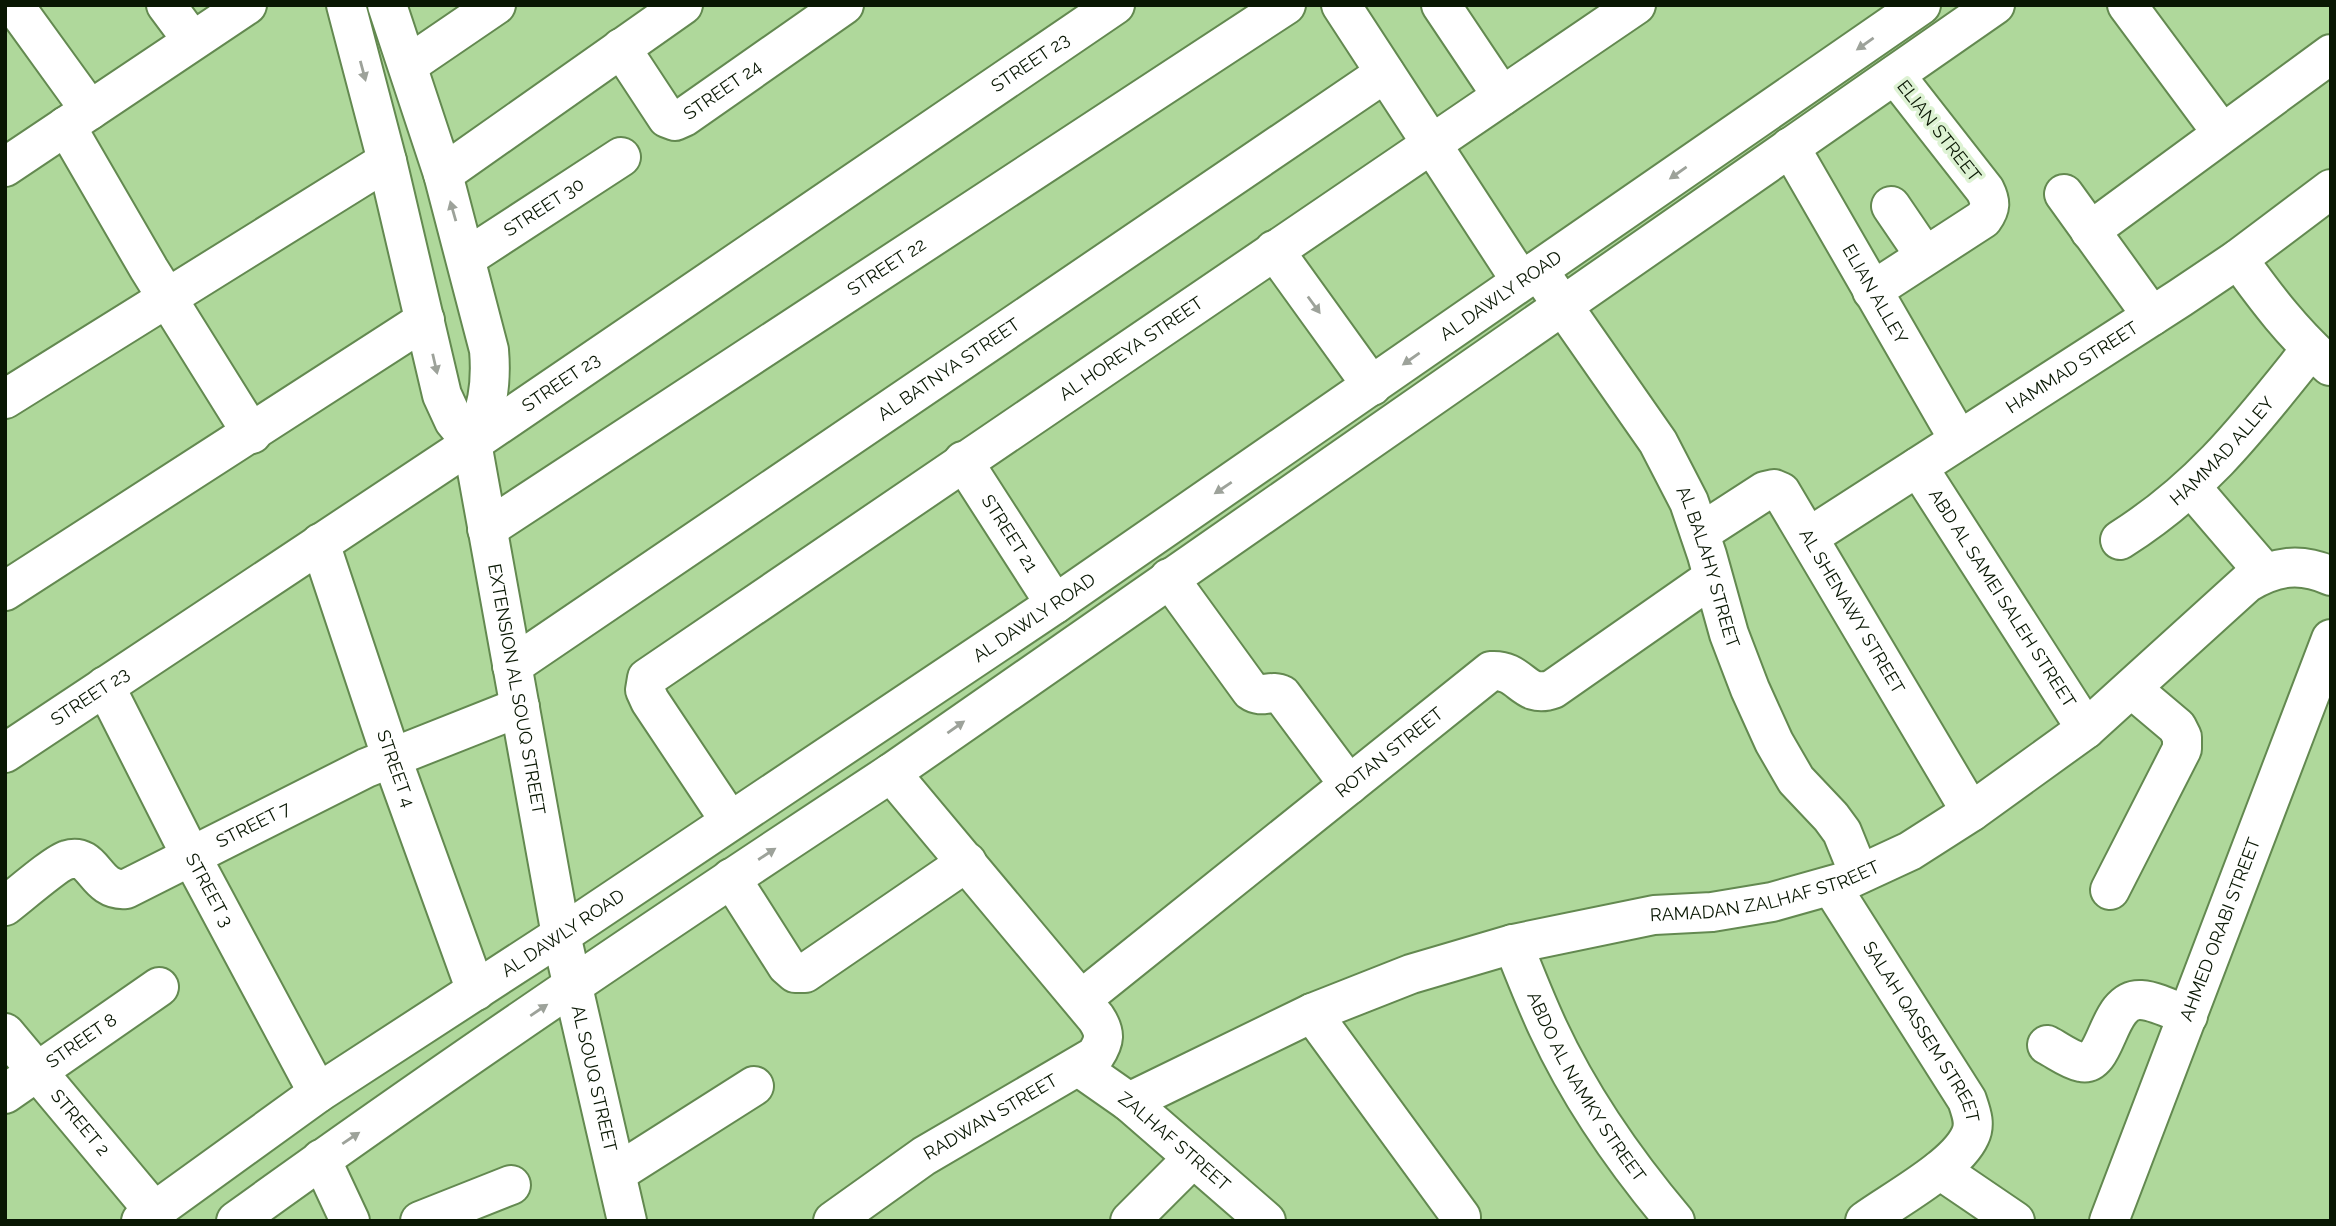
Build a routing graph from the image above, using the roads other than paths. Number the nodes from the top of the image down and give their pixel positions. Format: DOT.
graph roads {
  1 [pos="14,5"];
  2 [pos="166,5"];
  3 [pos="247,5"];
  4 [pos="346,5"];
  5 [pos="387,5"];
  6 [pos="496,5"];
  7 [pos="683,5"];
  8 [pos="844,5"];
  9 [pos="1115,5"];
  10 [pos="1286,5"];
  11 [pos="1341,5"];
  12 [pos="1441,5"];
  13 [pos="1921,5"];
  14 [pos="1994,5"];
  15 [pos="2126,5"];
  16 [pos="1619,10"];
  17 [pos="192,40"];
  18 [pos="621,48"];
  19 [pos="2331,54"];
  20 [pos="408,65"];
  21 [pos="1385,73"];
  22 [pos="1895,75"];
  23 [pos="1502,96"];
  24 [pos="78,118"];
  25 [pos="2222,133"];
  26 [pos="1431,143"];
  27 [pos="1790,147"];
  28 [pos="621,157"];
  29 [pos="387,161"];
  30 [pos="5,167"];
  31 [pos="443,174"];
  32 [pos="2331,189"];
  33 [pos="2064,194"];
  34 [pos="1891,206"];
  35 [pos="2090,231"];
  36 [pos="1274,250"];
  37 [pos="1925,256"];
  38 [pos="466,258"];
  39 [pos="2238,259"];
  40 [pos="1529,276"];
  41 [pos="1872,291"];
  42 [pos="167,297"];
  43 [pos="1563,306"];
  44 [pos="2152,316"];
  45 [pos="425,320"];
  46 [pos="2321,358"];
  47 [pos="1372,386"];
  48 [pos="5,400"];
  49 [pos="251,434"];
  50 [pos="1959,440"];
  51 [pos="472,443"];
  52 [pos="963,461"];
  53 [pos="1918,467"];
  54 [pos="2191,488"];
  55 [pos="487,529"];
  56 [pos="1700,533"];
  57 [pos="1810,537"];
  58 [pos="2120,540"];
  59 [pos="320,543"];
  60 [pos="2264,572"];
  61 [pos="2331,576"];
  62 [pos="1712,578"];
  63 [pos="1169,579"];
  64 [pos="5,591"];
  65 [pos="1055,604"];
  66 [pos="2331,639"];
  67 [pos="512,666"];
  68 [pos="105,686"];
  69 [pos="2132,689"];
  70 [pos="520,707"];
  71 [pos="2086,729"];
  72 [pos="5,753"];
  73 [pos="391,757"];
  74 [pos="891,773"];
  75 [pos="1349,785"];
  76 [pos="1971,812"];
  77 [pos="730,821"];
  78 [pos="191,856"];
  79 [pos="967,862"];
  80 [pos="731,878"];
  81 [pos="1845,880"];
  82 [pos="2110,890"];
  83 [pos="5,906"];
  84 [pos="561,935"];
  85 [pos="1513,944"];
  86 [pos="573,986"];
  87 [pos="159,988"];
  88 [pos="477,991"];
  89 [pos="1082,999"];
  90 [pos="1312,1013"];
  91 [pos="2188,1016"];
  92 [pos="5,1034"];
  93 [pos="2047,1045"];
  94 [pos="1079,1067"];
  95 [pos="37,1072"];
  96 [pos="754,1086"];
  97 [pos="318,1093"];
  98 [pos="5,1094"];
  99 [pos="1129,1102"];
  100 [pos="1193,1158"];
  101 [pos="321,1160"];
  102 [pos="1940,1170"];
  103 [pos="617,1173"];
  104 [pos="511,1185"];
  105 [pos="1906,1209"];
  106 [pos="148,1216"];
  107 [pos="1461,1217"];
  108 [pos="236,1221"];
  109 [pos="350,1221"];
  110 [pos="420,1221"];
  111 [pos="627,1221"];
  112 [pos="833,1221"];
  113 [pos="1130,1221"];
  114 [pos="1266,1221"];
  115 [pos="1675,1221"];
  116 [pos="1865,1221"];
  117 [pos="2015,1221"];
  118 [pos="2109,1221"];
  1 -- 24 [label="street"];
  2 -- 17 [label="street"];
  3 -- 17 [label="street"];
  4 -- 29 [label="street, EXTENSION AL SOUQ STREET, one-way"];
  5 -- 20 [label="street"];
  6 -- 20 [label="street"];
  7 -- 18 [label="street"];
  8 -- 18 [label="street, STREET 24"];
  9 -- 51 [label="street, STREET 23"];
  10 -- 55 [label="street, STREET 22"];
  11 -- 21 [label="street, AL BALAHY STREET"];
  12 -- 23 [label="street"];
  13 -- 40 [label="street, AL DAWLY ROAD, one-way"];
  14 -- 22 [label="street"];
  15 -- 25 [label="street"];
  16 -- 23 [label="street, AL HOREYA STREET"];
  17 -- 24 [label="street"];
  18 -- 31 [label="street"];
  19 -- 25 [label="street"];
  20 -- 31 [label="street"];
  21 -- 26 [label="street, AL BALAHY STREET"];
  21 -- 67 [label="street, AL BATNYA STREET"];
  22 -- 27 [label="street"];
  22 -- 37 [label="street, ELIAN STREET"];
  23 -- 26 [label="street, AL HOREYA STREET"];
  24 -- 30 [label="street"];
  24 -- 42 [label="street"];
  25 -- 35 [label="street"];
  26 -- 36 [label="street, AL HOREYA STREET"];
  26 -- 40 [label="street, AL BALAHY STREET"];
  27 -- 41 [label="street, ELIAN ALLEY"];
  27 -- 43 [label="street"];
  28 -- 38 [label="street, STREET 30"];
  29 -- 42 [label="street"];
  29 -- 45 [label="street, EXTENSION AL SOUQ STREET"];
  38 -- 31 [label="street, one-way"];
  32 -- 39 [label="street, HAMMAD STREET"];
  33 -- 35 [label="street"];
  34 -- 37 [label="street"];
  35 -- 44 [label="street"];
  36 -- 47 [label="street, one-way"];
  36 -- 52 [label="street, AL HOREYA STREET"];
  37 -- 41 [label="street, ELIAN STREET"];
  38 -- 51 [label="street"];
  39 -- 44 [label="street, HAMMAD STREET"];
  39 -- 46 [label="street, HAMMAD ALLEY"];
  40 -- 43 [label="street, AL BALAHY STREET"];
  40 -- 47 [label="street, AL DAWLY ROAD, one-way"];
  41 -- 50 [label="street, ELIAN ALLEY"];
  42 -- 48 [label="street"];
  42 -- 49 [label="street"];
  43 -- 56 [label="street, AL BALAHY STREET"];
  43 -- 63 [label="street"];
  44 -- 50 [label="street, HAMMAD STREET"];
  45 -- 49 [label="street"];
  45 -- 51 [label="street, EXTENSION AL SOUQ STREET, one-way"];
  46 -- 54 [label="street, HAMMAD ALLEY"];
  47 -- 65 [label="street, AL DAWLY ROAD, one-way"];
  49 -- 64 [label="street"];
  50 -- 53 [label="street, HAMMAD STREET"];
  51 -- 55 [label="street, EXTENSION AL SOUQ STREET"];
  51 -- 59 [label="street, STREET 23"];
  52 -- 65 [label="street, STREET 21"];
  52 -- 77 [label="street, AL HOREYA STREET"];
  53 -- 57 [label="street, HAMMAD STREET"];
  53 -- 71 [label="street, ABD AL SAMEI SALEH STREET"];
  54 -- 58 [label="street, HAMMAD ALLEY"];
  54 -- 60 [label="street"];
  55 -- 67 [label="street, EXTENSION AL SOUQ STREET"];
  56 -- 57 [label="street, AL SHENAWY STREET"];
  56 -- 62 [label="street, AL BALAHY STREET"];
  57 -- 76 [label="street, AL SHENAWY STREET"];
  59 -- 68 [label="street, STREET 23"];
  59 -- 73 [label="street, STREET 4"];
  60 -- 61 [label="street, RAMADAN ZALHAF STREET"];
  60 -- 69 [label="street, RAMADAN ZALHAF STREET"];
  62 -- 75 [label="street, ROTAN STREET"];
  62 -- 81 [label="street, AL BALAHY STREET"];
  74 -- 63 [label="street, one-way"];
  63 -- 75 [label="street"];
  65 -- 77 [label="street, AL DAWLY ROAD"];
  66 -- 91 [label="street, AHMED ORABI STREET"];
  67 -- 70 [label="street, EXTENSION AL SOUQ STREET"];
  68 -- 72 [label="street, STREET 23"];
  68 -- 78 [label="street, STREET 3"];
  69 -- 71 [label="street, RAMADAN ZALHAF STREET"];
  69 -- 82 [label="street"];
  70 -- 73 [label="street, STREET 7"];
  70 -- 84 [label="street, EXTENSION AL SOUQ STREET"];
  71 -- 76 [label="street, RAMADAN ZALHAF STREET"];
  73 -- 78 [label="street, STREET 7"];
  73 -- 88 [label="street, STREET 4"];
  74 -- 79 [label="street, RADWAN STREET"];
  80 -- 74 [label="street, one-way"];
  75 -- 89 [label="street, ROTAN STREET"];
  76 -- 81 [label="street, RAMADAN ZALHAF STREET"];
  77 -- 84 [label="street, AL DAWLY ROAD"];
  78 -- 83 [label="street, STREET 7"];
  78 -- 97 [label="street, STREET 3"];
  79 -- 80 [label="street"];
  79 -- 89 [label="street, RADWAN STREET"];
  80 -- 86 [label="street"];
  81 -- 85 [label="street, RAMADAN ZALHAF STREET"];
  81 -- 102 [label="street, SALAH QASSEM STREET"];
  84 -- 86 [label="street, AL SOUQ STREET"];
  84 -- 88 [label="street, AL DAWLY ROAD"];
  85 -- 90 [label="street, RAMADAN ZALHAF STREET"];
  85 -- 115 [label="street, ABDO AL NAMKY STREET"];
  101 -- 86 [label="street, one-way"];
  86 -- 103 [label="street, AL SOUQ STREET"];
  87 -- 95 [label="street, STREET 8"];
  88 -- 97 [label="street, AL DAWLY ROAD"];
  89 -- 94 [label="street, RADWAN STREET"];
  90 -- 99 [label="street, RAMADAN ZALHAF STREET"];
  90 -- 107 [label="street"];
  91 -- 93 [label="street"];
  91 -- 118 [label="street, AHMED ORABI STREET"];
  92 -- 95 [label="street, STREET 2"];
  94 -- 99 [label="street, ZALHAF STREET"];
  94 -- 112 [label="street, RADWAN STREET"];
  95 -- 98 [label="street, STREET 8"];
  95 -- 106 [label="street, STREET 2"];
  96 -- 103 [label="street"];
  97 -- 106 [label="street, AL DAWLY ROAD"];
  99 -- 100 [label="street, ZALHAF STREET"];
  100 -- 113 [label="street"];
  100 -- 114 [label="street, ZALHAF STREET"];
  101 -- 108 [label="street"];
  101 -- 109 [label="street"];
  102 -- 105 [label="street, SALAH QASSEM STREET"];
  102 -- 117 [label="street"];
  103 -- 111 [label="street, AL SOUQ STREET"];
  104 -- 110 [label="street"];
  105 -- 116 [label="street, SALAH QASSEM STREET"];
}
